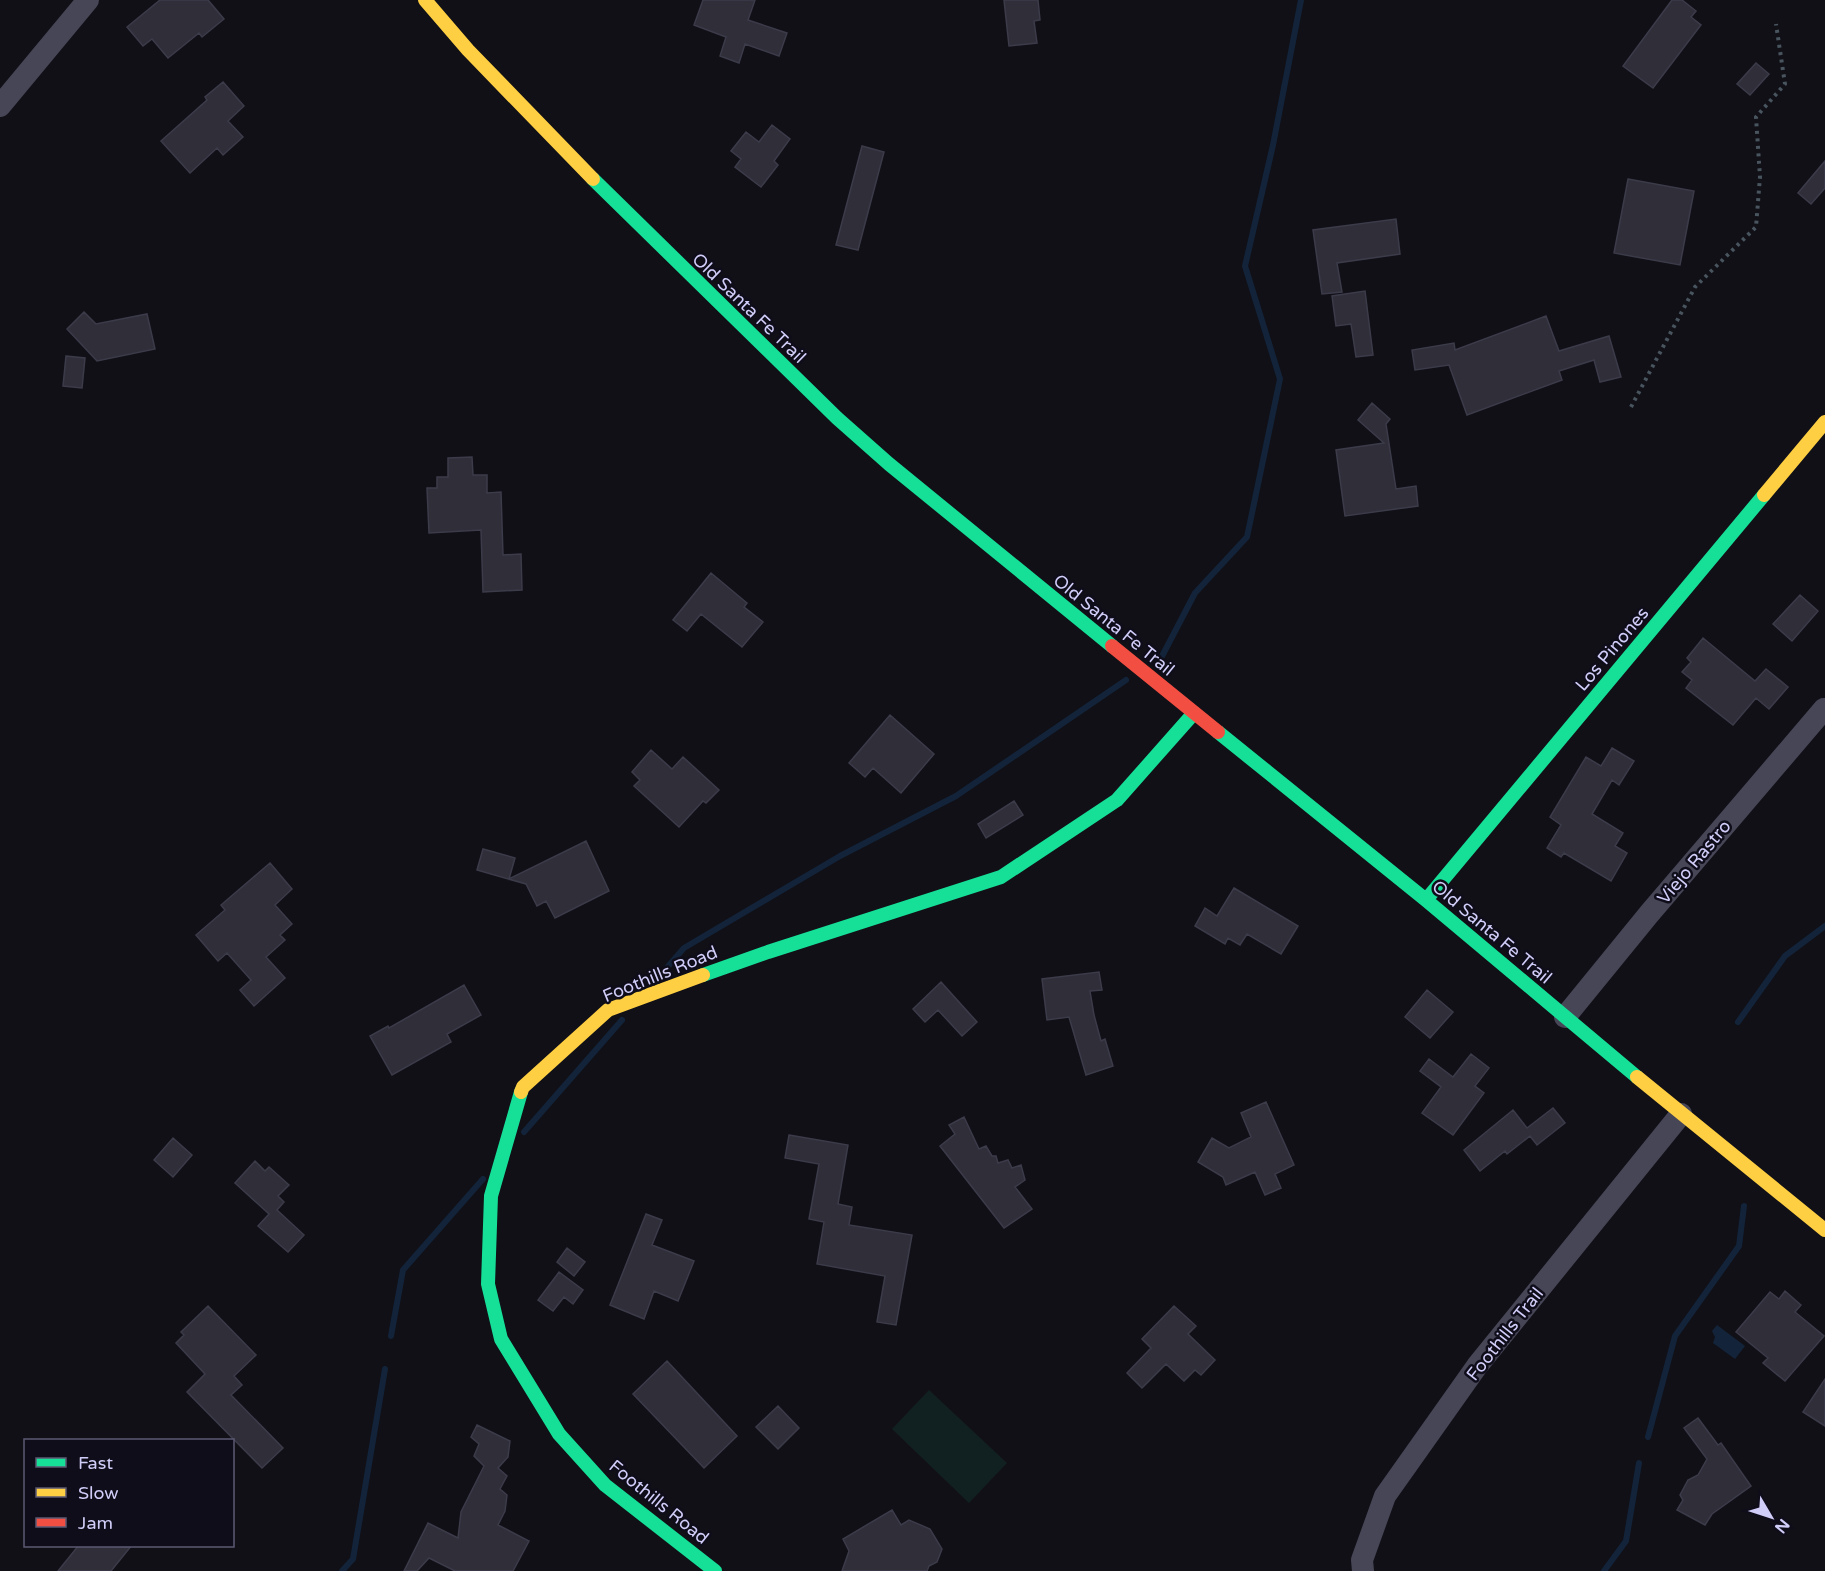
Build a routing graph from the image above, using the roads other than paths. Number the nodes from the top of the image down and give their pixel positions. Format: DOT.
graph roads {
  1 [pos="88,0"];
  2 [pos="425,0"];
  3 [pos="0,106"];
  4 [pos="1825,422"];
  5 [pos="1824,708"];
  6 [pos="1194,713"];
  7 [pos="1426,900"];
  8 [pos="1565,1017"];
  9 [pos="1681,1114"];
  10 [pos="1825,1230"];
  11 [pos="715,1571"];
  12 [pos="1362,1571"];
  1 -- 3 [label="street"];
  2 -- 6 [label="street, Old Santa Fe Trail"];
  4 -- 7 [label="street, Los Pinones"];
  5 -- 8 [label="street, Viejo Rastro"];
  6 -- 7 [label="street, Old Santa Fe Trail"];
  6 -- 11 [label="street, Foothills Road"];
  7 -- 8 [label="street, Old Santa Fe Trail"];
  8 -- 9 [label="street, Old Santa Fe Trail"];
  9 -- 10 [label="street, Old Santa Fe Trail"];
  9 -- 12 [label="street, Foothills Trail"];
}
